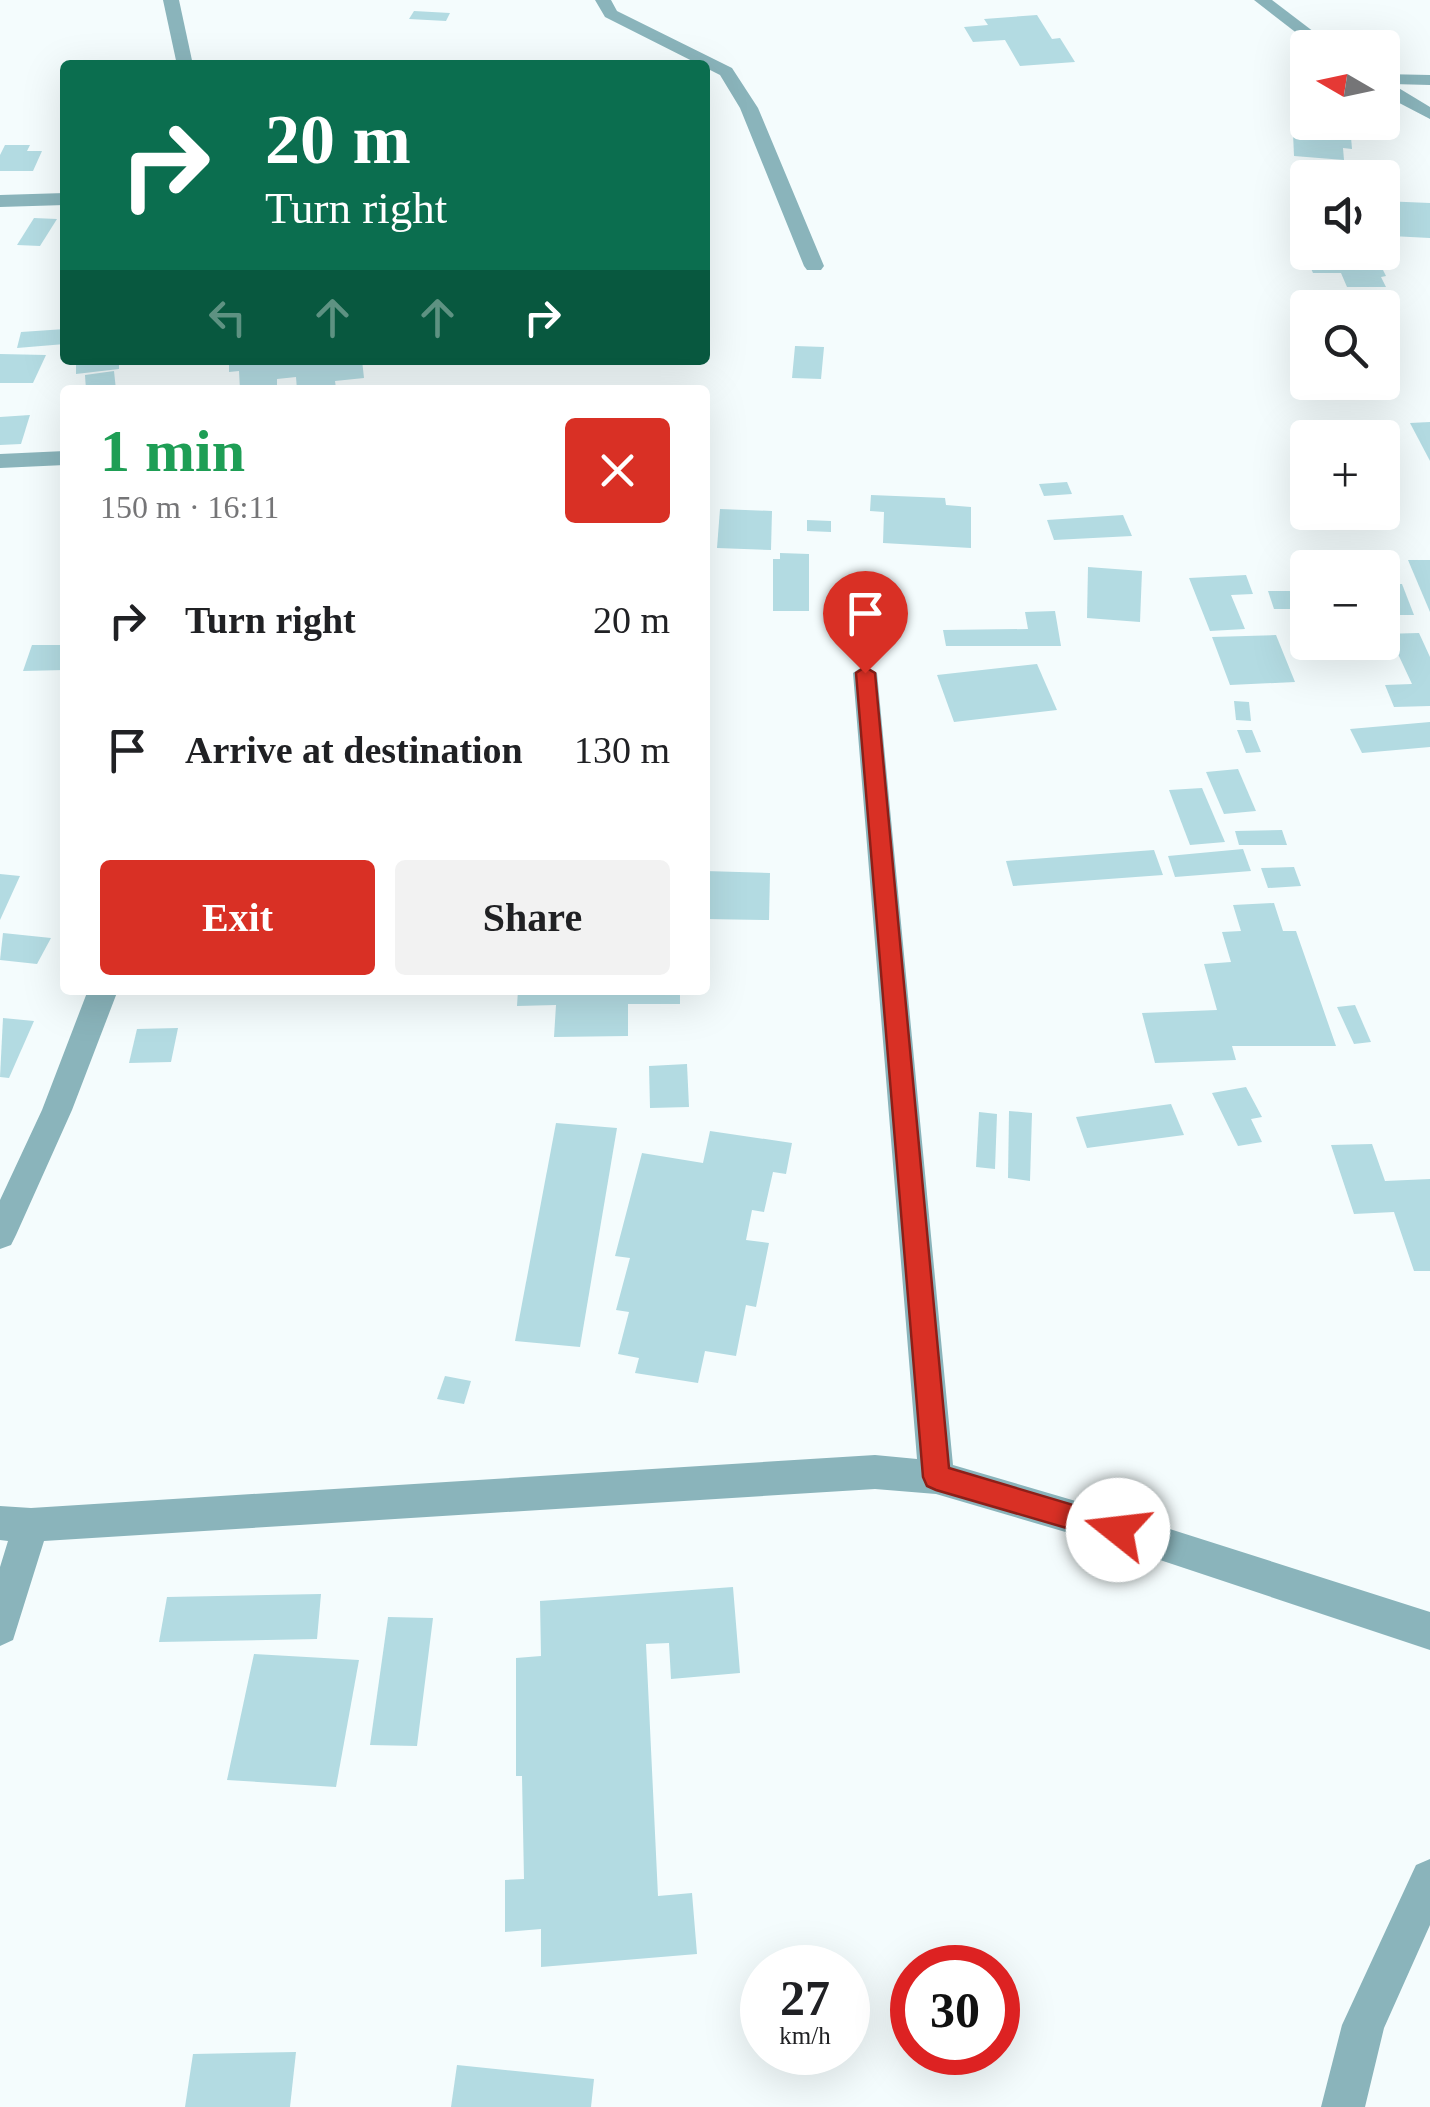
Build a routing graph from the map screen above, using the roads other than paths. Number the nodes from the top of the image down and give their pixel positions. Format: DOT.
graph roads {
  1 [pos="171,0"];
  2 [pos="603,0"];
  3 [pos="1262,0"];
  4 [pos="1303,30"];
  5 [pos="185,60"];
  6 [pos="702,60"];
  7 [pos="710,64"];
  8 [pos="1430,80"];
  9 [pos="1400,81"];
  10 [pos="1400,94"];
  11 [pos="1430,114"];
  12 [pos="60,198"];
  13 [pos="0,201"];
  14 [pos="814,266"];
  15 [pos="60,458"];
  16 [pos="0,461"];
  17 [pos="865,673"];
  18 [pos="100,995"];
  19 [pos="0,1235"];
  20 [pos="936,1477"];
  21 [pos="16,1524"];
  22 [pos="0,1628"];
  23 [pos="1430,1631"];
  24 [pos="1430,1878"];
  25 [pos="1343,2107"];
  1 -- 5 [label="street"];
  2 -- 6 [label="street"];
  3 -- 4 [label="street"];
  7 -- 14 [label="street"];
  8 -- 9 [label="street"];
  10 -- 11 [label="street"];
  12 -- 13 [label="street"];
  15 -- 16 [label="street"];
  17 -- 20 [label="street"];
  18 -- 19 [label="street"];
  20 -- 21 [label="street"];
  20 -- 23 [label="street"];
  21 -- 22 [label="street"];
  24 -- 25 [label="street"];
}
